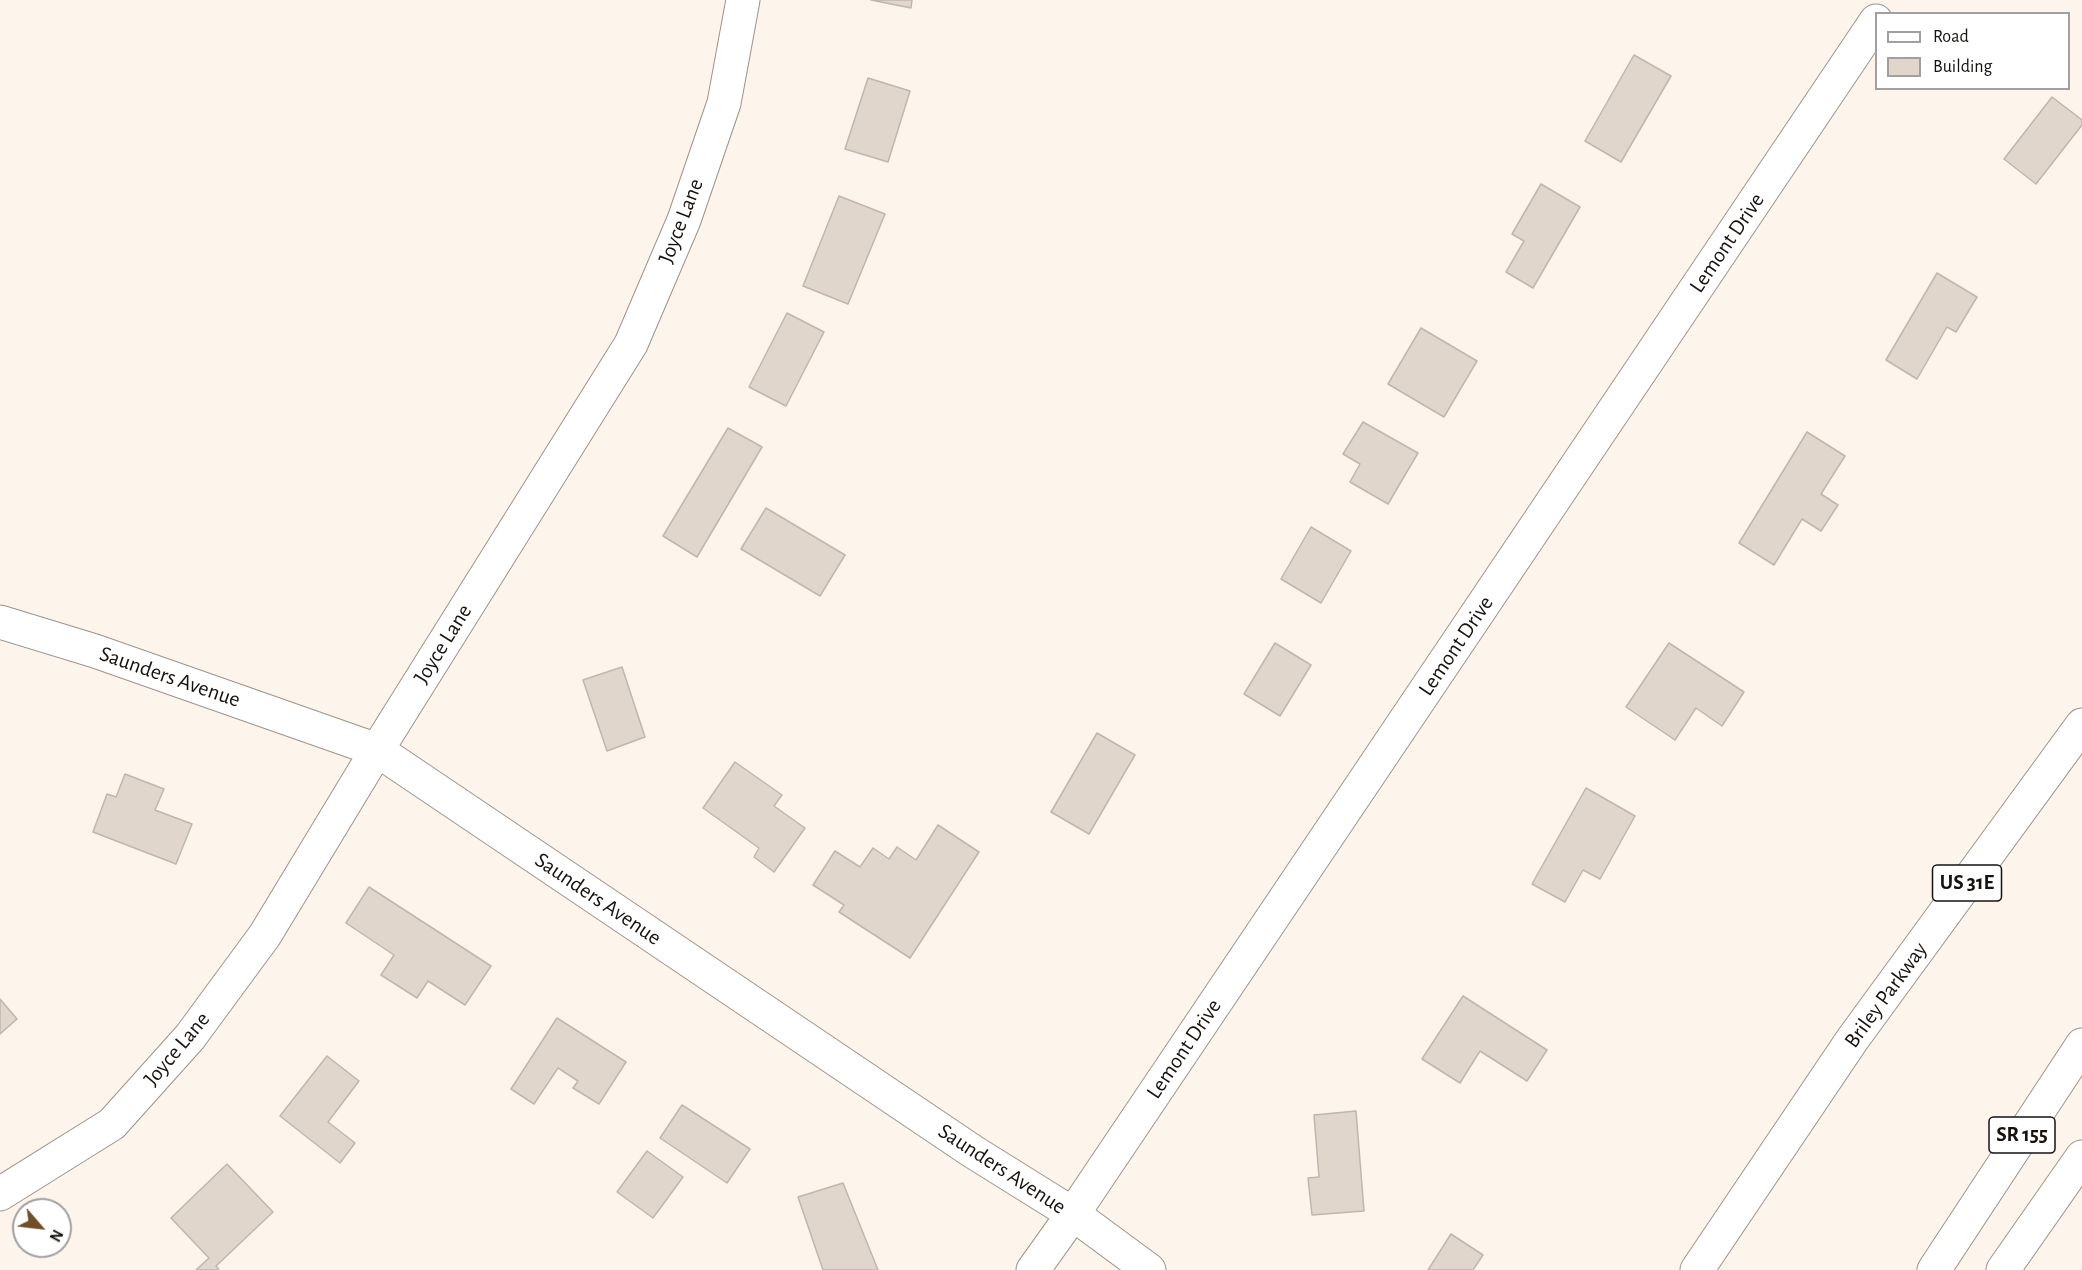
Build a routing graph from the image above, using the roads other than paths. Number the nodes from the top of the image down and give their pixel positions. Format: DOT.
graph roads {
  1 [pos="743,0"];
  2 [pos="1875,22"];
  3 [pos="0,622"];
  4 [pos="2082,725"];
  5 [pos="377,750"];
  6 [pos="2082,1045"];
  7 [pos="2082,1157"];
  8 [pos="0,1194"];
  9 [pos="1072,1214"];
  10 [pos="1033,1270"];
  11 [pos="1149,1270"];
  12 [pos="1697,1270"];
  13 [pos="1934,1270"];
  14 [pos="2003,1270"];
  1 -- 5 [label="main road, Joyce Lane"];
  2 -- 9 [label="main road, Lemont Drive"];
  3 -- 5 [label="main road, Saunders Avenue"];
  4 -- 12 [label="main road, Briley Parkway / US 31E"];
  5 -- 8 [label="main road, Joyce Lane"];
  5 -- 9 [label="main road, Saunders Avenue"];
  6 -- 13 [label="main road, SR 155"];
  7 -- 14 [label="main road"];
  9 -- 10 [label="main road, Lemont Drive"];
  9 -- 11 [label="main road, Saunders Avenue"];
}
